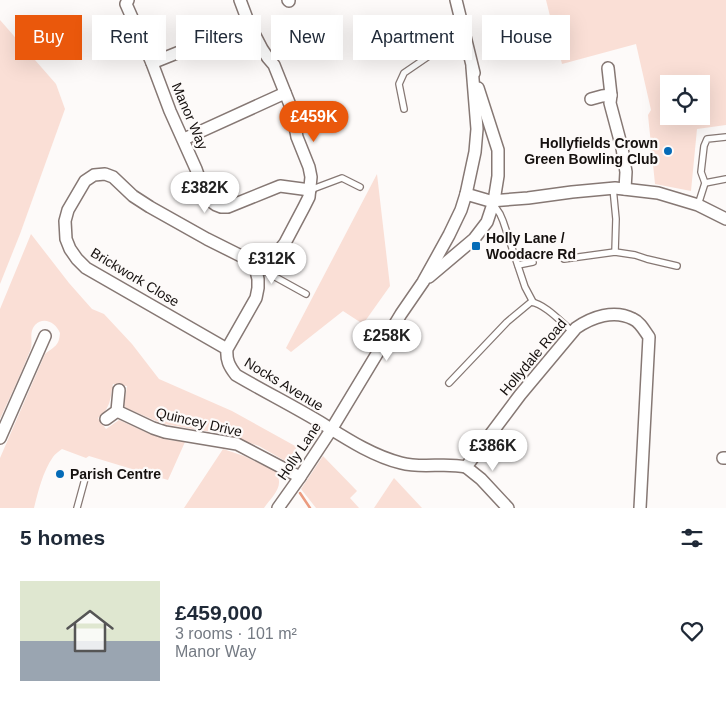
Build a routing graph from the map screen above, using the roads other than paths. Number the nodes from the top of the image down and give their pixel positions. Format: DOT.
graph roads {
  1 [pos="128,0"];
  2 [pos="240,0"];
  3 [pos="456,0"];
  4 [pos="246,15"];
  5 [pos="460,15"];
  6 [pos="261,47"];
  7 [pos="176,53"];
  8 [pos="423,60"];
  9 [pos="470,60"];
  10 [pos="152,63"];
  11 [pos="472,67"];
  12 [pos="608,68"];
  13 [pos="285,94"];
  14 [pos="611,95"];
  15 [pos="590,99"];
  16 [pos="404,110"];
  17 [pos="726,137"];
  18 [pos="184,139"];
  19 [pos="726,180"];
  20 [pos="705,183"];
  21 [pos="360,187"];
  22 [pos="613,188"];
  23 [pos="626,189"];
  24 [pos="310,190"];
  25 [pos="466,194"];
  26 [pos="494,203"];
  27 [pos="698,205"];
  28 [pos="726,219"];
  29 [pos="615,252"];
  30 [pos="564,259"];
  31 [pos="533,262"];
  32 [pos="518,265"];
  33 [pos="677,266"];
  34 [pos="258,269"];
  35 [pos="423,282"];
  36 [pos="306,294"];
  37 [pos="533,302"];
  38 [pos="572,332"];
  39 [pos="45,336"];
  40 [pos="227,349"];
  41 [pos="448,383"];
  42 [pos="119,390"];
  43 [pos="117,411"];
  44 [pos="106,420"];
  45 [pos="331,430"];
  46 [pos="0,438"];
  47 [pos="466,466"];
  48 [pos="86,476"];
  49 [pos="300,477"];
  50 [pos="78,508"];
  51 [pos="278,508"];
  52 [pos="508,508"];
  53 [pos="640,508"];
  1 -- 10 [label="street, Manor Way"];
  2 -- 4 [label="street"];
  3 -- 5 [label="street, Holly Lane"];
  6 -- 13 [label="street"];
  7 -- 10 [label="street"];
  8 -- 16 [label="lane"];
  9 -- 11 [label="street, Holly Lane"];
  10 -- 18 [label="street, Manor Way"];
  11 -- 25 [label="street, Holly Lane"];
  11 -- 26 [label="street, Holly Lane"];
  12 -- 14 [label="street"];
  13 -- 18 [label="street"];
  13 -- 24 [label="street"];
  14 -- 15 [label="street"];
  14 -- 23 [label="street"];
  17 -- 20 [label="lane"];
  18 -- 24 [label="street, Manor Way"];
  19 -- 20 [label="lane"];
  20 -- 27 [label="lane"];
  21 -- 24 [label="lane"];
  22 -- 23 [label="street"];
  22 -- 26 [label="street"];
  22 -- 29 [label="lane"];
  23 -- 27 [label="street"];
  24 -- 34 [label="street"];
  25 -- 26 [label="street"];
  25 -- 35 [label="street, Holly Lane"];
  26 -- 32 [label="lane"];
  26 -- 35 [label="street, Holly Lane"];
  27 -- 28 [label="street"];
  29 -- 30 [label="lane"];
  29 -- 33 [label="lane"];
  31 -- 32 [label="lane"];
  32 -- 37 [label="lane"];
  34 -- 36 [label="lane"];
  34 -- 40 [label="street"];
  34 -- 40 [label="street, Brickwork Close"];
  35 -- 45 [label="street, Holly Lane"];
  37 -- 38 [label="lane"];
  37 -- 41 [label="lane"];
  38 -- 47 [label="street, Hollydale Road"];
  38 -- 53 [label="street, Hollydale Road"];
  39 -- 46 [label="street"];
  40 -- 45 [label="street, Nocks Avenue"];
  42 -- 43 [label="street"];
  43 -- 44 [label="street"];
  43 -- 49 [label="street, Quincey Drive"];
  45 -- 47 [label="street"];
  45 -- 49 [label="street, Holly Lane"];
  47 -- 52 [label="street"];
  48 -- 50 [label="lane"];
  49 -- 51 [label="street, Holly Lane"];
}
